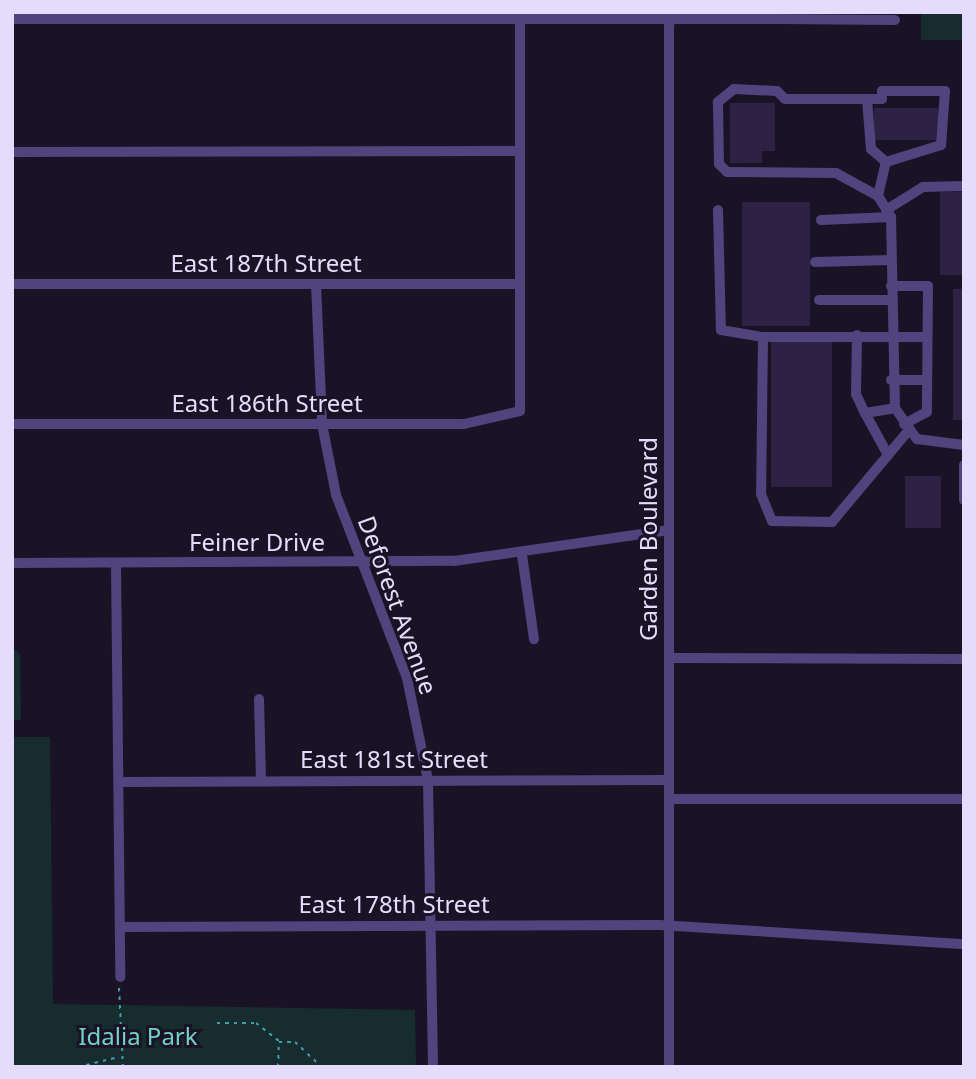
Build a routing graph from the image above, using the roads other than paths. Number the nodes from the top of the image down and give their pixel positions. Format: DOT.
graph roads {
  1 [pos="711,14"];
  2 [pos="673,15"];
  3 [pos="520,16"];
  4 [pos="783,16"];
  5 [pos="12,19"];
  6 [pos="895,20"];
  7 [pos="867,99"];
  8 [pos="520,151"];
  9 [pos="12,152"];
  10 [pos="886,162"];
  11 [pos="964,186"];
  12 [pos="878,197"];
  13 [pos="718,210"];
  14 [pos="888,213"];
  15 [pos="821,220"];
  16 [pos="891,260"];
  17 [pos="815,262"];
  18 [pos="12,284"];
  19 [pos="316,284"];
  20 [pos="520,284"];
  21 [pos="891,286"];
  22 [pos="819,300"];
  23 [pos="891,300"];
  24 [pos="857,335"];
  25 [pos="763,337"];
  26 [pos="890,337"];
  27 [pos="928,337"];
  28 [pos="891,380"];
  29 [pos="927,380"];
  30 [pos="895,408"];
  31 [pos="865,413"];
  32 [pos="12,424"];
  33 [pos="323,424"];
  34 [pos="906,427"];
  35 [pos="964,445"];
  36 [pos="888,455"];
  37 [pos="964,465"];
  38 [pos="964,500"];
  39 [pos="668,530"];
  40 [pos="522,555"];
  41 [pos="12,563"];
  42 [pos="116,563"];
  43 [pos="359,563"];
  44 [pos="534,639"];
  45 [pos="669,659"];
  46 [pos="964,659"];
  47 [pos="260,699"];
  48 [pos="261,779"];
  49 [pos="428,780"];
  50 [pos="669,780"];
  51 [pos="119,782"];
  52 [pos="669,799"];
  53 [pos="964,799"];
  54 [pos="432,924"];
  55 [pos="120,927"];
  56 [pos="668,928"];
  57 [pos="964,944"];
  58 [pos="120,978"];
  59 [pos="433,1067"];
  60 [pos="669,1067"];
  1 -- 2 [label="street"];
  1 -- 4 [label="street"];
  2 -- 3 [label="street"];
  2 -- 39 [label="street, Garden Boulevard"];
  3 -- 5 [label="street"];
  3 -- 8 [label="street"];
  4 -- 6 [label="street"];
  7 -- 10 [label="street"];
  7 -- 10 [label="street"];
  7 -- 12 [label="street"];
  8 -- 9 [label="street"];
  8 -- 20 [label="street"];
  10 -- 12 [label="street"];
  11 -- 14 [label="street"];
  12 -- 14 [label="street"];
  13 -- 25 [label="street"];
  14 -- 15 [label="street"];
  14 -- 16 [label="street"];
  16 -- 17 [label="street"];
  16 -- 21 [label="street"];
  18 -- 19 [label="street, East 187th Street"];
  19 -- 20 [label="street, East 187th Street"];
  19 -- 33 [label="street, Deforest Avenue"];
  20 -- 33 [label="street, East 186th Street"];
  21 -- 23 [label="street"];
  21 -- 27 [label="street"];
  22 -- 23 [label="street"];
  23 -- 26 [label="street"];
  24 -- 25 [label="street"];
  24 -- 26 [label="street"];
  24 -- 31 [label="street"];
  25 -- 36 [label="street"];
  26 -- 27 [label="street"];
  26 -- 28 [label="street"];
  27 -- 29 [label="street"];
  28 -- 29 [label="street"];
  28 -- 30 [label="street"];
  29 -- 34 [label="street"];
  30 -- 31 [label="street"];
  30 -- 34 [label="street"];
  31 -- 36 [label="street"];
  32 -- 33 [label="street, East 186th Street"];
  33 -- 43 [label="street, Deforest Avenue"];
  34 -- 35 [label="street"];
  34 -- 36 [label="street"];
  37 -- 38 [label="street"];
  39 -- 40 [label="street, Feiner Drive"];
  39 -- 45 [label="street, Garden Boulevard"];
  40 -- 43 [label="street, Feiner Drive"];
  40 -- 44 [label="street"];
  41 -- 42 [label="street, Feiner Drive"];
  42 -- 43 [label="street, Feiner Drive"];
  42 -- 51 [label="street"];
  43 -- 49 [label="street, Deforest Avenue"];
  45 -- 46 [label="street"];
  45 -- 50 [label="street, Garden Boulevard"];
  47 -- 48 [label="street"];
  48 -- 49 [label="street, East 181st Street"];
  48 -- 51 [label="street, East 181st Street"];
  49 -- 50 [label="street, East 181st Street"];
  49 -- 54 [label="street, Deforest Avenue"];
  50 -- 52 [label="street, Garden Boulevard"];
  51 -- 55 [label="street"];
  52 -- 53 [label="street"];
  52 -- 56 [label="street, Garden Boulevard"];
  54 -- 55 [label="street, East 178th Street"];
  54 -- 56 [label="street, East 178th Street"];
  54 -- 59 [label="street, Deforest Avenue"];
  55 -- 58 [label="street"];
  56 -- 57 [label="street, East 178th Street"];
  56 -- 60 [label="street, Garden Boulevard"];
}
